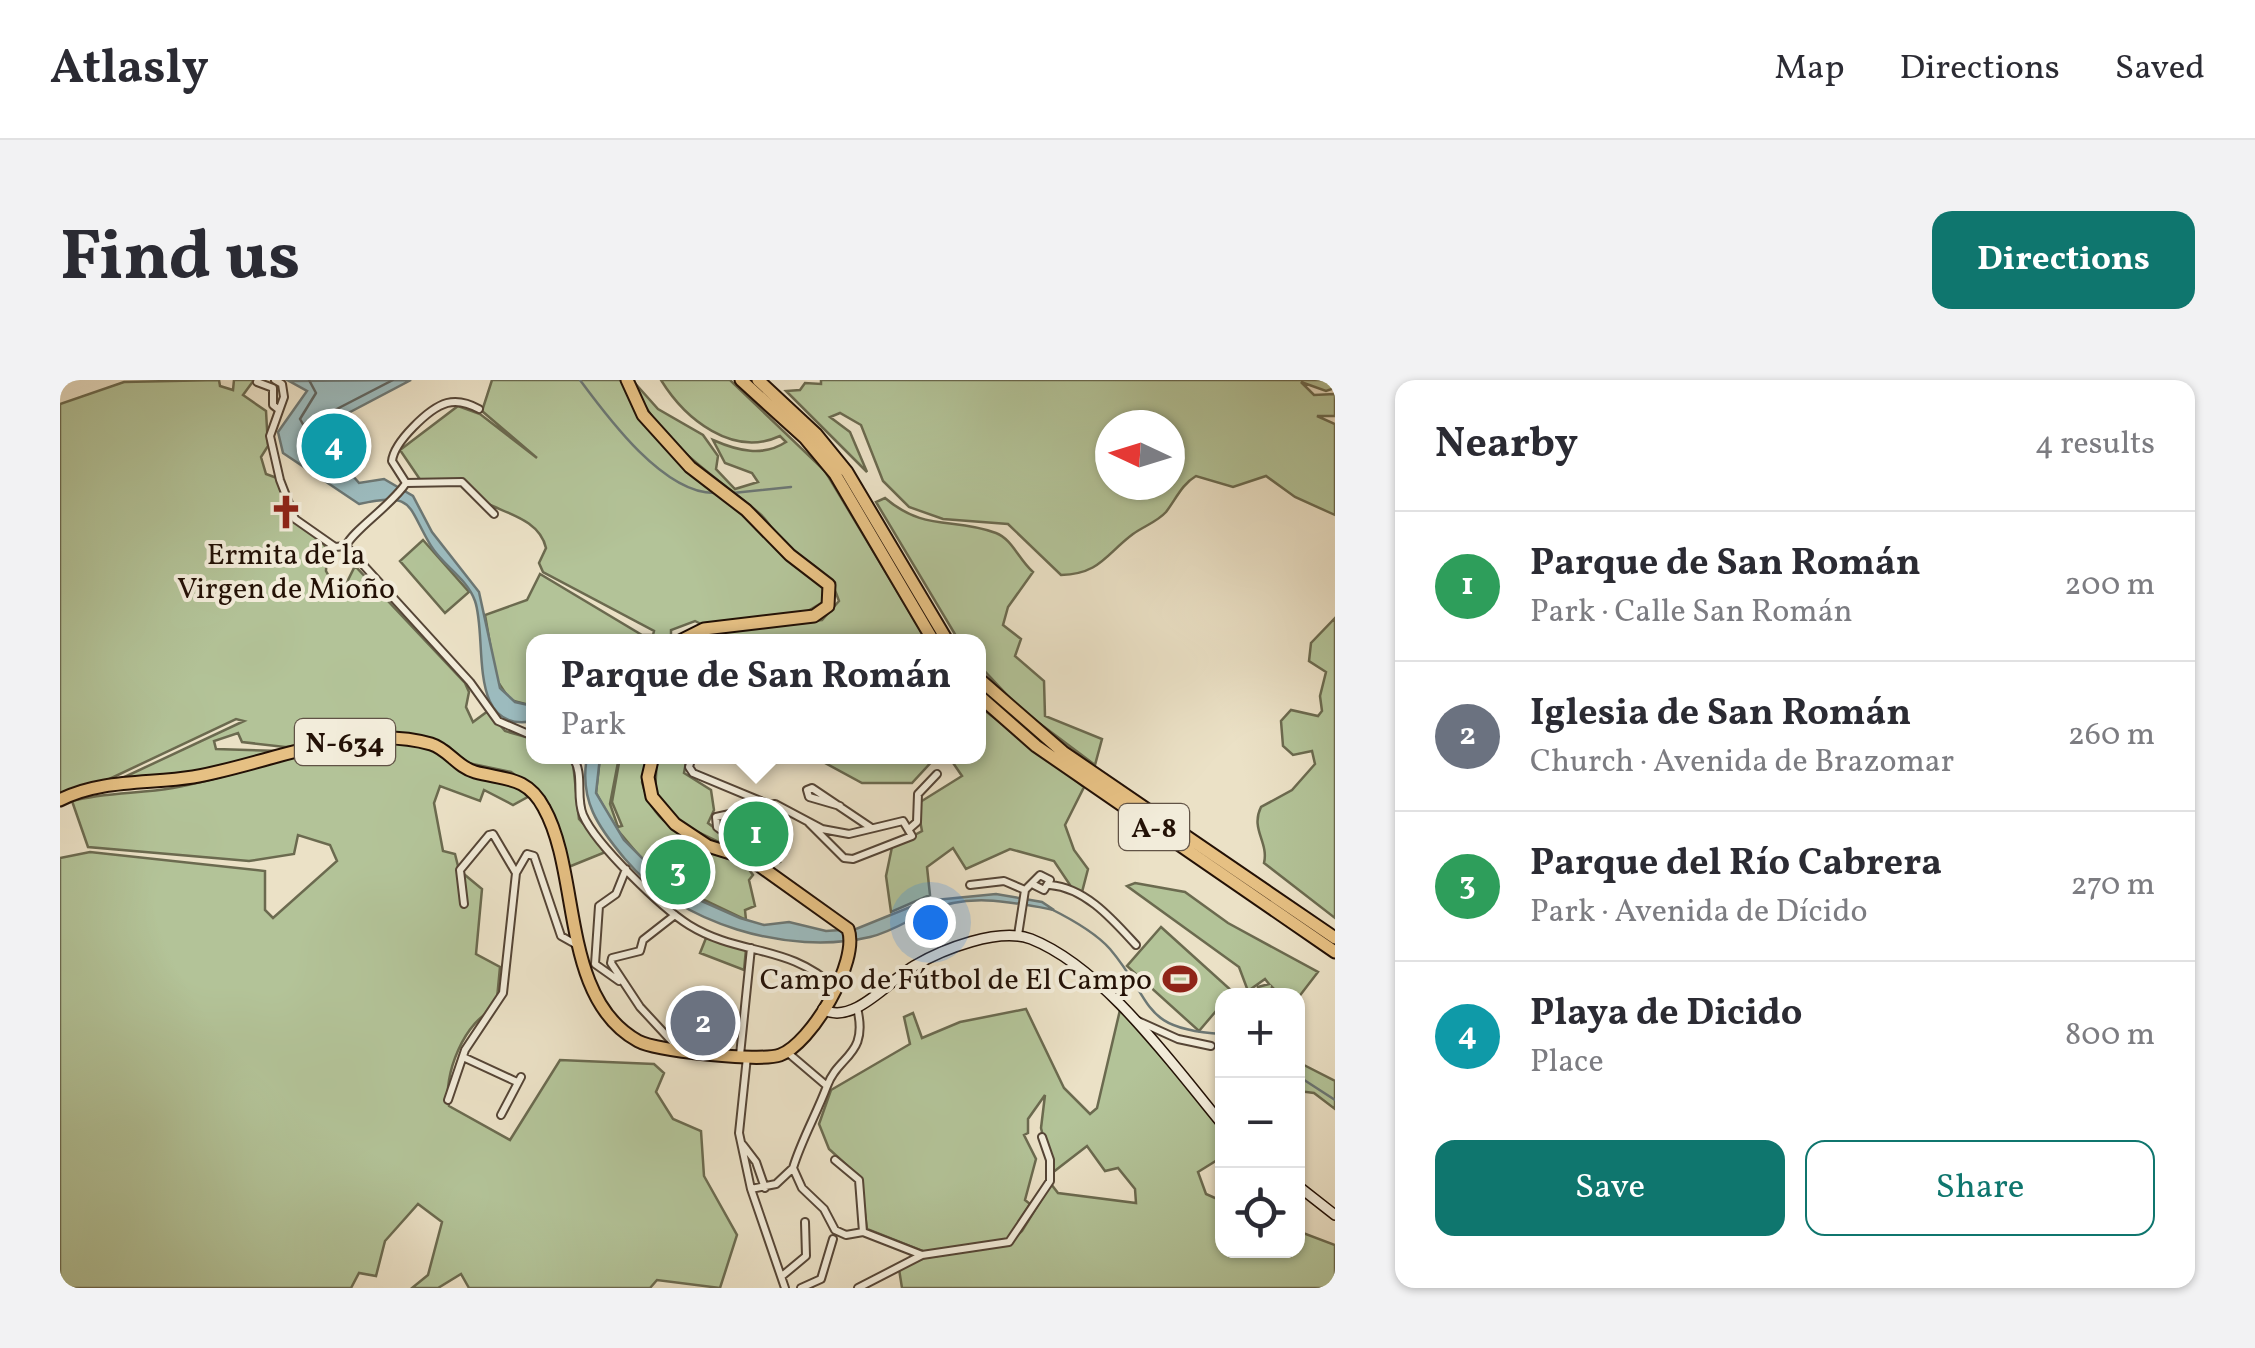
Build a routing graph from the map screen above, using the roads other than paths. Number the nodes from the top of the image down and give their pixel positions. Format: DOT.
graph roads {
  1 [pos="275,380"];
  2 [pos="627,380"];
  3 [pos="741,380"];
  4 [pos="758,380"];
  5 [pos="257,382"];
  6 [pos="278,409"];
  7 [pos="479,409"];
  8 [pos="406,483"];
  9 [pos="494,514"];
  10 [pos="346,546"];
  11 [pos="693,634"];
  12 [pos="929,634"];
  13 [pos="943,634"];
  14 [pos="986,685"];
  15 [pos="986,702"];
  16 [pos="526,733"];
  17 [pos="576,764"];
  18 [pos="651,764"];
  19 [pos="690,764"];
  20 [pos="937,774"];
  21 [pos="60,800"];
  22 [pos="770,805"];
  23 [pos="840,806"];
  24 [pos="809,823"];
  25 [pos="870,827"];
  26 [pos="909,829"];
  27 [pos="626,868"];
  28 [pos="516,873"];
  29 [pos="778,882"];
  30 [pos="1050,884"];
  31 [pos="970,885"];
  32 [pos="1028,889"];
  33 [pos="464,904"];
  34 [pos="676,916"];
  35 [pos="1018,936"];
  36 [pos="1335,938"];
  37 [pos="578,945"];
  38 [pos="1136,945"];
  39 [pos="751,948"];
  40 [pos="1335,952"];
  41 [pos="621,982"];
  42 [pos="838,1005"];
  43 [pos="1134,1020"];
  44 [pos="1211,1046"];
  45 [pos="678,1048"];
  46 [pos="786,1052"];
  47 [pos="744,1056"];
  48 [pos="463,1057"];
  49 [pos="827,1086"];
  50 [pos="448,1100"];
  51 [pos="501,1116"];
  52 [pos="1215,1116"];
  53 [pos="1042,1137"];
  54 [pos="742,1144"];
  55 [pos="835,1160"];
  56 [pos="793,1168"];
  57 [pos="765,1188"];
  58 [pos="751,1189"];
  59 [pos="1305,1191"];
  60 [pos="1335,1214"];
  61 [pos="805,1222"];
  62 [pos="863,1232"];
  63 [pos="833,1239"];
  64 [pos="922,1255"];
  65 [pos="782,1276"];
  66 [pos="785,1288"];
  67 [pos="802,1288"];
  68 [pos="858,1288"];
  1 -- 6 [label="street"];
  2 -- 11 [label="highway"];
  3 -- 12 [label="highway"];
  4 -- 13 [label="highway"];
  5 -- 6 [label="street"];
  6 -- 10 [label="street"];
  7 -- 8 [label="street"];
  8 -- 9 [label="street"];
  8 -- 10 [label="street"];
  10 -- 16 [label="street"];
  14 -- 36 [label="highway, A-8"];
  15 -- 40 [label="highway, A-8"];
  17 -- 27 [label="street"];
  18 -- 29 [label="highway"];
  19 -- 22 [label="street"];
  20 -- 26 [label="street"];
  21 -- 37 [label="highway, N-634"];
  22 -- 24 [label="street"];
  22 -- 29 [label="street"];
  23 -- 23 [label="street"];
  23 -- 25 [label="street"];
  24 -- 25 [label="street"];
  24 -- 26 [label="street"];
  25 -- 26 [label="street"];
  27 -- 34 [label="street"];
  27 -- 41 [label="street"];
  28 -- 33 [label="street"];
  28 -- 37 [label="street"];
  28 -- 48 [label="street"];
  29 -- 42 [label="highway"];
  30 -- 32 [label="street"];
  30 -- 32 [label="street"];
  30 -- 38 [label="street"];
  31 -- 32 [label="street"];
  32 -- 35 [label="street"];
  34 -- 39 [label="street"];
  34 -- 41 [label="street"];
  35 -- 42 [label="street"];
  35 -- 43 [label="street"];
  37 -- 45 [label="highway, N-634"];
  39 -- 42 [label="street"];
  39 -- 47 [label="street"];
  41 -- 45 [label="street"];
  42 -- 46 [label="highway"];
  42 -- 49 [label="street"];
  43 -- 44 [label="street"];
  43 -- 52 [label="street"];
  45 -- 47 [label="highway, N-634"];
  46 -- 47 [label="highway, N-634"];
  46 -- 49 [label="street"];
  47 -- 54 [label="street"];
  48 -- 50 [label="street"];
  48 -- 51 [label="street"];
  49 -- 56 [label="street"];
  53 -- 64 [label="street"];
  54 -- 57 [label="street"];
  54 -- 58 [label="street"];
  55 -- 62 [label="street"];
  56 -- 57 [label="street"];
  56 -- 62 [label="street"];
  57 -- 58 [label="street"];
  58 -- 65 [label="street"];
  59 -- 60 [label="street"];
  61 -- 65 [label="street"];
  62 -- 64 [label="street"];
  63 -- 67 [label="street"];
  64 -- 68 [label="street"];
  65 -- 66 [label="street"];
}
